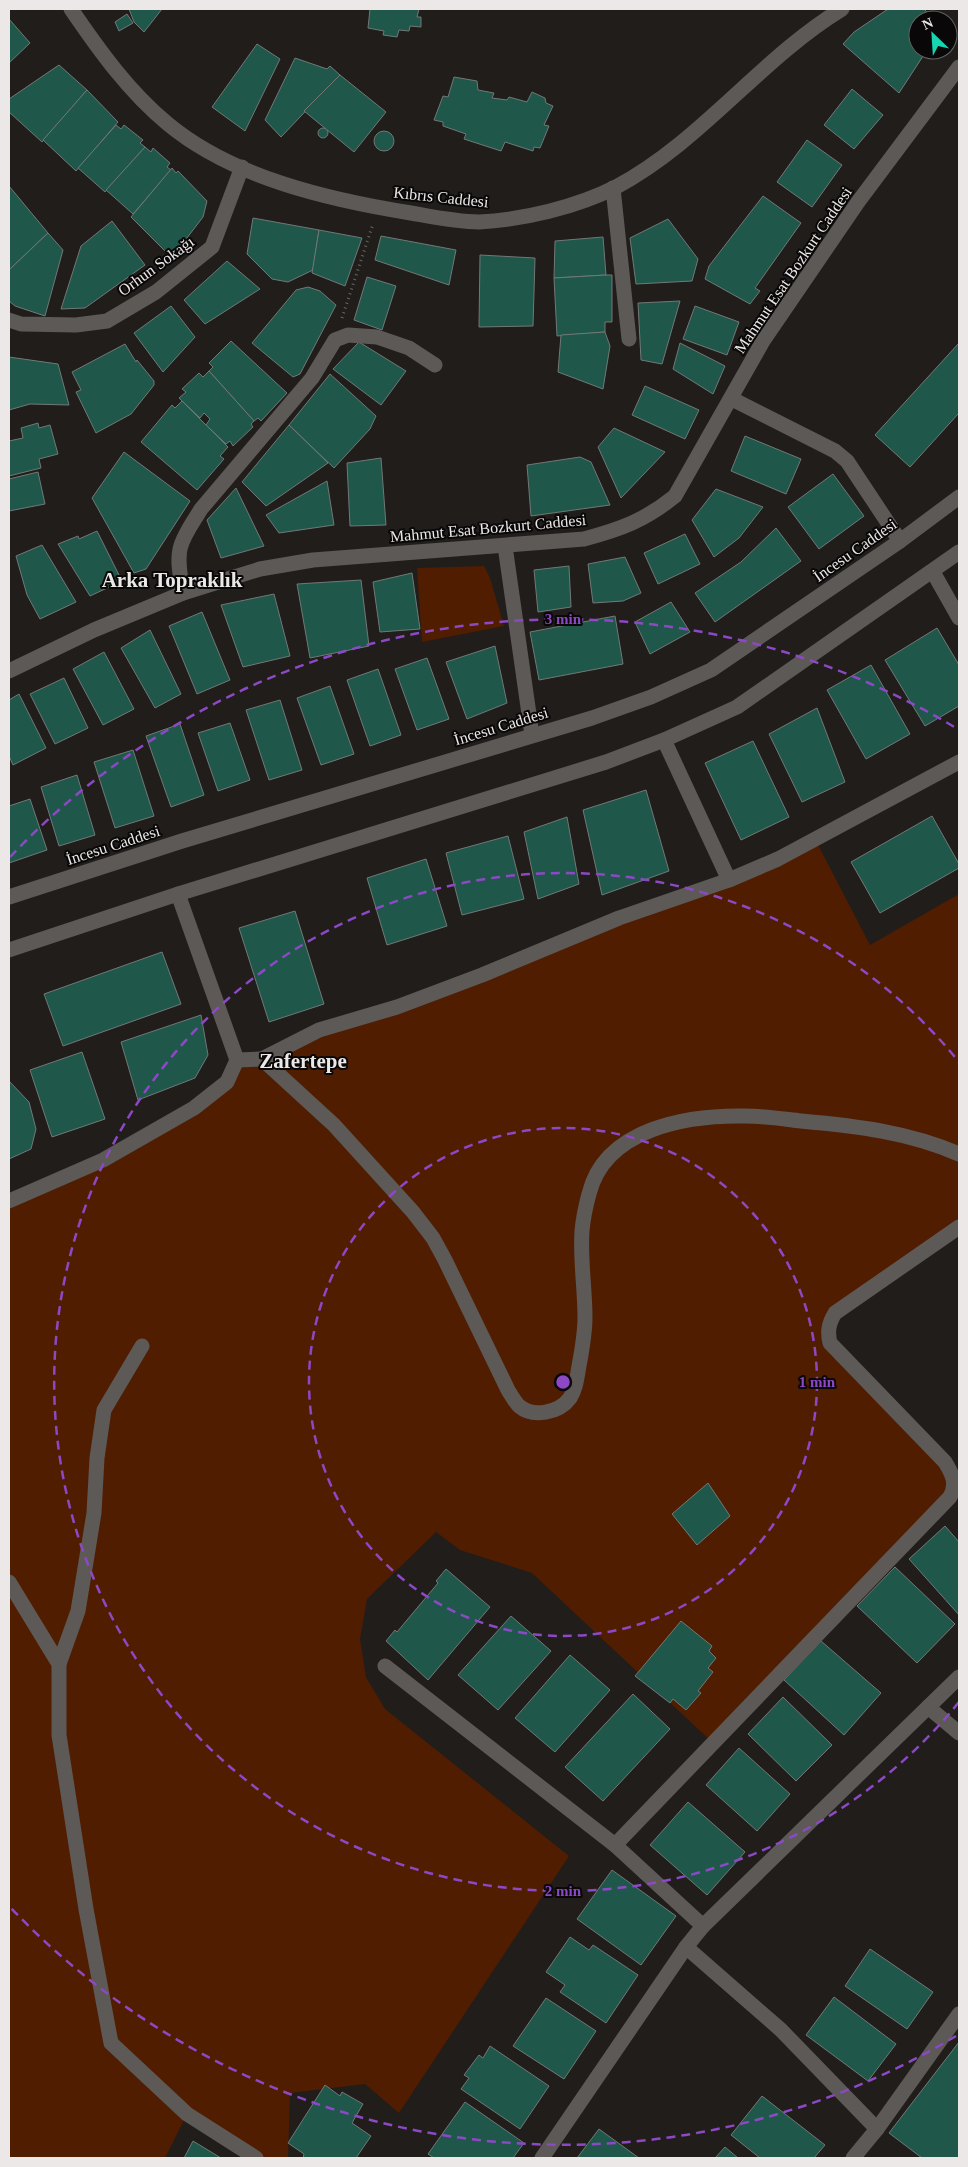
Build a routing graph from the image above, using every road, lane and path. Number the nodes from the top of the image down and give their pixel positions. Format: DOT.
graph roads {
  1 [pos="842,9"];
  2 [pos="78,13"];
  3 [pos="959,66"];
  4 [pos="242,167"];
  5 [pos="613,188"];
  6 [pos="378,208"];
  7 [pos="9,320"];
  8 [pos="629,339"];
  9 [pos="335,340"];
  10 [pos="435,365"];
  11 [pos="732,399"];
  12 [pos="959,497"];
  13 [pos="900,541"];
  14 [pos="505,546"];
  15 [pos="959,552"];
  16 [pos="933,572"];
  17 [pos="183,593"];
  18 [pos="959,618"];
  19 [pos="9,671"];
  20 [pos="532,735"];
  21 [pos="664,740"];
  22 [pos="959,762"];
  23 [pos="729,880"];
  24 [pos="178,894"];
  25 [pos="9,897"];
  26 [pos="9,950"];
  27 [pos="237,1060"];
  28 [pos="262,1060"];
  29 [pos="959,1154"];
  30 [pos="9,1201"];
  31 [pos="959,1227"];
  32 [pos="142,1346"];
  33 [pos="9,1582"];
  34 [pos="59,1664"];
  35 [pos="385,1666"];
  36 [pos="959,1677"];
  37 [pos="928,1707"];
  38 [pos="959,1733"];
  39 [pos="615,1845"];
  40 [pos="703,1926"];
  41 [pos="686,1947"];
  42 [pos="959,2014"];
  43 [pos="877,2129"];
  44 [pos="256,2158"];
  45 [pos="542,2158"];
  46 [pos="853,2158"];
  1 -- 5 [label="street, Kıbrıs Caddesi"];
  2 -- 4 [label="street, Kıbrıs Caddesi"];
  3 -- 11 [label="street, Mahmut Esat Bozkurt Caddesi"];
  4 -- 6 [label="street, Kıbrıs Caddesi"];
  4 -- 7 [label="street, Orhun Sokağı"];
  5 -- 6 [label="street, Kıbrıs Caddesi"];
  5 -- 8 [label="street"];
  6 -- 9 [label="path"];
  9 -- 10 [label="street"];
  9 -- 17 [label="street"];
  11 -- 13 [label="street"];
  11 -- 14 [label="street, Mahmut Esat Bozkurt Caddesi"];
  12 -- 13 [label="street, İncesu Caddesi"];
  13 -- 20 [label="street, İncesu Caddesi"];
  14 -- 17 [label="street, Mahmut Esat Bozkurt Caddesi"];
  14 -- 20 [label="street"];
  15 -- 16 [label="street"];
  16 -- 18 [label="street"];
  16 -- 21 [label="street"];
  17 -- 19 [label="street, Mahmut Esat Bozkurt Caddesi"];
  20 -- 25 [label="street, İncesu Caddesi"];
  21 -- 23 [label="street"];
  21 -- 24 [label="street"];
  22 -- 23 [label="street"];
  23 -- 28 [label="street"];
  24 -- 26 [label="street"];
  24 -- 27 [label="street"];
  27 -- 28 [label="street"];
  27 -- 30 [label="street"];
  28 -- 29 [label="street"];
  31 -- 39 [label="street"];
  32 -- 34 [label="street"];
  33 -- 34 [label="street"];
  34 -- 44 [label="street"];
  35 -- 39 [label="street"];
  36 -- 37 [label="street"];
  37 -- 38 [label="street"];
  37 -- 40 [label="street"];
  39 -- 40 [label="street"];
  40 -- 41 [label="street"];
  41 -- 43 [label="street"];
  41 -- 45 [label="street"];
  42 -- 43 [label="street"];
  43 -- 46 [label="street"];
}
